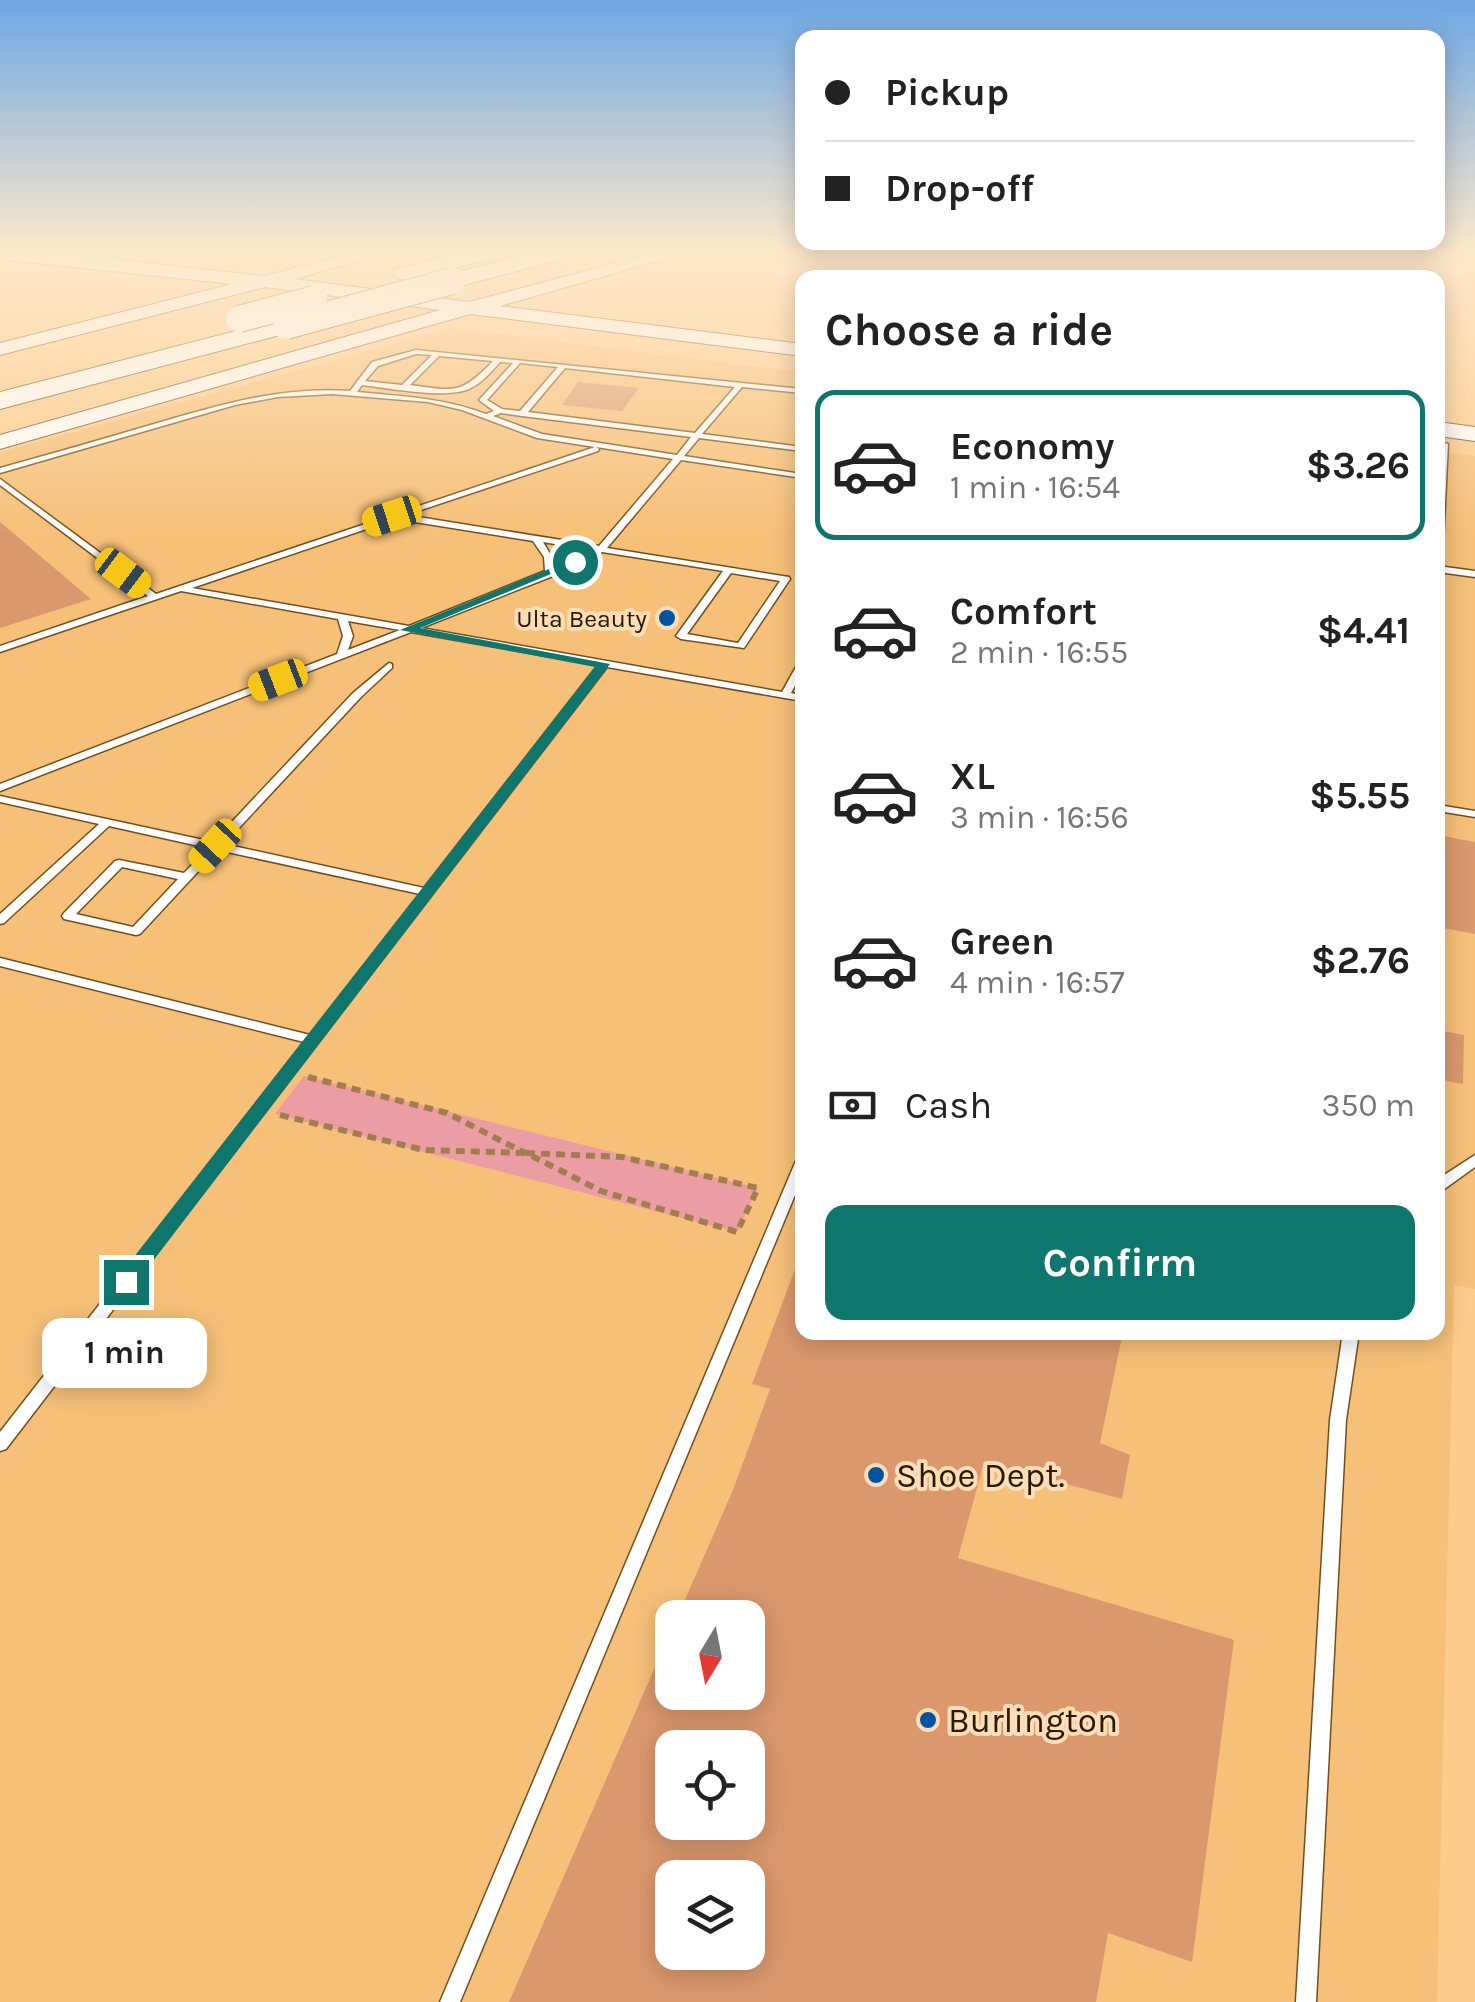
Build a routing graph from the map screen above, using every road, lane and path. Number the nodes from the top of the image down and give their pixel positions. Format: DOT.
graph roads {
  1 [pos="130,347"];
  2 [pos="205,347"];
  3 [pos="321,347"];
  4 [pos="334,347"];
  5 [pos="674,347"];
  6 [pos="438,352"];
  7 [pos="312,354"];
  8 [pos="498,359"];
  9 [pos="518,361"];
  10 [pos="795,362"];
  11 [pos="563,366"];
  12 [pos="0,381"];
  13 [pos="360,383"];
  14 [pos="740,385"];
  15 [pos="404,387"];
  16 [pos="795,390"];
  17 [pos="352,393"];
  18 [pos="0,402"];
  19 [pos="500,412"];
  20 [pos="522,414"];
  21 [pos="484,417"];
  22 [pos="1475,434"];
  23 [pos="699,436"];
  24 [pos="1445,437"];
  25 [pos="1445,439"];
  26 [pos="0,442"];
  27 [pos="602,447"];
  28 [pos="1475,447"];
  29 [pos="795,448"];
  30 [pos="681,458"];
  31 [pos="0,471"];
  32 [pos="795,475"];
  33 [pos="0,481"];
  34 [pos="392,516"];
  35 [pos="536,539"];
  36 [pos="601,549"];
  37 [pos="1445,568"];
  38 [pos="728,570"];
  39 [pos="550,574"];
  40 [pos="1475,574"];
  41 [pos="181,589"];
  42 [pos="156,597"];
  43 [pos="342,618"];
  44 [pos="406,630"];
  45 [pos="0,649"];
  46 [pos="342,655"];
  47 [pos="604,664"];
  48 [pos="390,666"];
  49 [pos="795,677"];
  50 [pos="784,695"];
  51 [pos="795,697"];
  52 [pos="0,788"];
  53 [pos="0,799"];
  54 [pos="1445,809"];
  55 [pos="1475,814"];
  56 [pos="107,822"];
  57 [pos="215,846"];
  58 [pos="185,878"];
  59 [pos="428,892"];
  60 [pos="0,920"];
  61 [pos="0,962"];
  62 [pos="313,1040"];
  63 [pos="304,1076"];
  64 [pos="285,1102"];
  65 [pos="525,1153"];
  66 [pos="1475,1160"];
  67 [pos="795,1180"];
  68 [pos="1445,1181"];
  69 [pos="1351,1340"];
  70 [pos="0,1444"];
  71 [pos="450,2002"];
  72 [pos="1306,2002"];
  1 -- 12 [label="highway, bridge"];
  2 -- 18 [label="highway, bridge"];
  3 -- 7 [label="main road"];
  4 -- 7 [label="main road"];
  5 -- 10 [label="main road"];
  6 -- 8 [label="lane"];
  6 -- 13 [label="lane"];
  6 -- 15 [label="lane"];
  7 -- 26 [label="main road"];
  8 -- 9 [label="lane"];
  8 -- 15 [label="lane"];
  9 -- 11 [label="lane"];
  9 -- 19 [label="lane"];
  11 -- 14 [label="lane"];
  11 -- 20 [label="lane"];
  13 -- 15 [label="lane"];
  13 -- 17 [label="lane"];
  14 -- 16 [label="lane"];
  14 -- 23 [label="lane"];
  17 -- 21 [label="lane"];
  17 -- 31 [label="lane"];
  19 -- 20 [label="lane"];
  19 -- 21 [label="lane"];
  20 -- 23 [label="lane"];
  21 -- 27 [label="lane"];
  22 -- 24 [label="main road"];
  23 -- 29 [label="lane"];
  23 -- 30 [label="lane"];
  25 -- 28 [label="main road"];
  27 -- 30 [label="lane"];
  27 -- 34 [label="lane"];
  30 -- 32 [label="lane"];
  30 -- 36 [label="lane"];
  33 -- 42 [label="lane"];
  34 -- 35 [label="lane"];
  34 -- 41 [label="lane"];
  35 -- 36 [label="lane"];
  35 -- 39 [label="lane"];
  36 -- 38 [label="lane"];
  36 -- 39 [label="lane"];
  37 -- 40 [label="lane"];
  38 -- 38 [label="lane"];
  39 -- 44 [label="lane"];
  41 -- 42 [label="lane"];
  41 -- 43 [label="lane"];
  42 -- 45 [label="lane"];
  43 -- 44 [label="lane"];
  43 -- 46 [label="lane"];
  44 -- 46 [label="lane"];
  44 -- 47 [label="lane"];
  46 -- 52 [label="lane"];
  47 -- 50 [label="lane"];
  47 -- 59 [label="lane"];
  48 -- 57 [label="lane"];
  49 -- 50 [label="lane"];
  50 -- 51 [label="lane"];
  53 -- 56 [label="lane"];
  54 -- 55 [label="lane"];
  56 -- 57 [label="lane"];
  56 -- 60 [label="lane"];
  57 -- 58 [label="lane"];
  57 -- 59 [label="lane"];
  58 -- 58 [label="lane"];
  59 -- 62 [label="lane"];
  61 -- 62 [label="lane"];
  62 -- 70 [label="lane"];
  63 -- 65 [label="path"];
  64 -- 65 [label="path"];
  65 -- 65 [label="path"];
  66 -- 68 [label="lane"];
  67 -- 71 [label="lane"];
  69 -- 72 [label="lane"];
}
